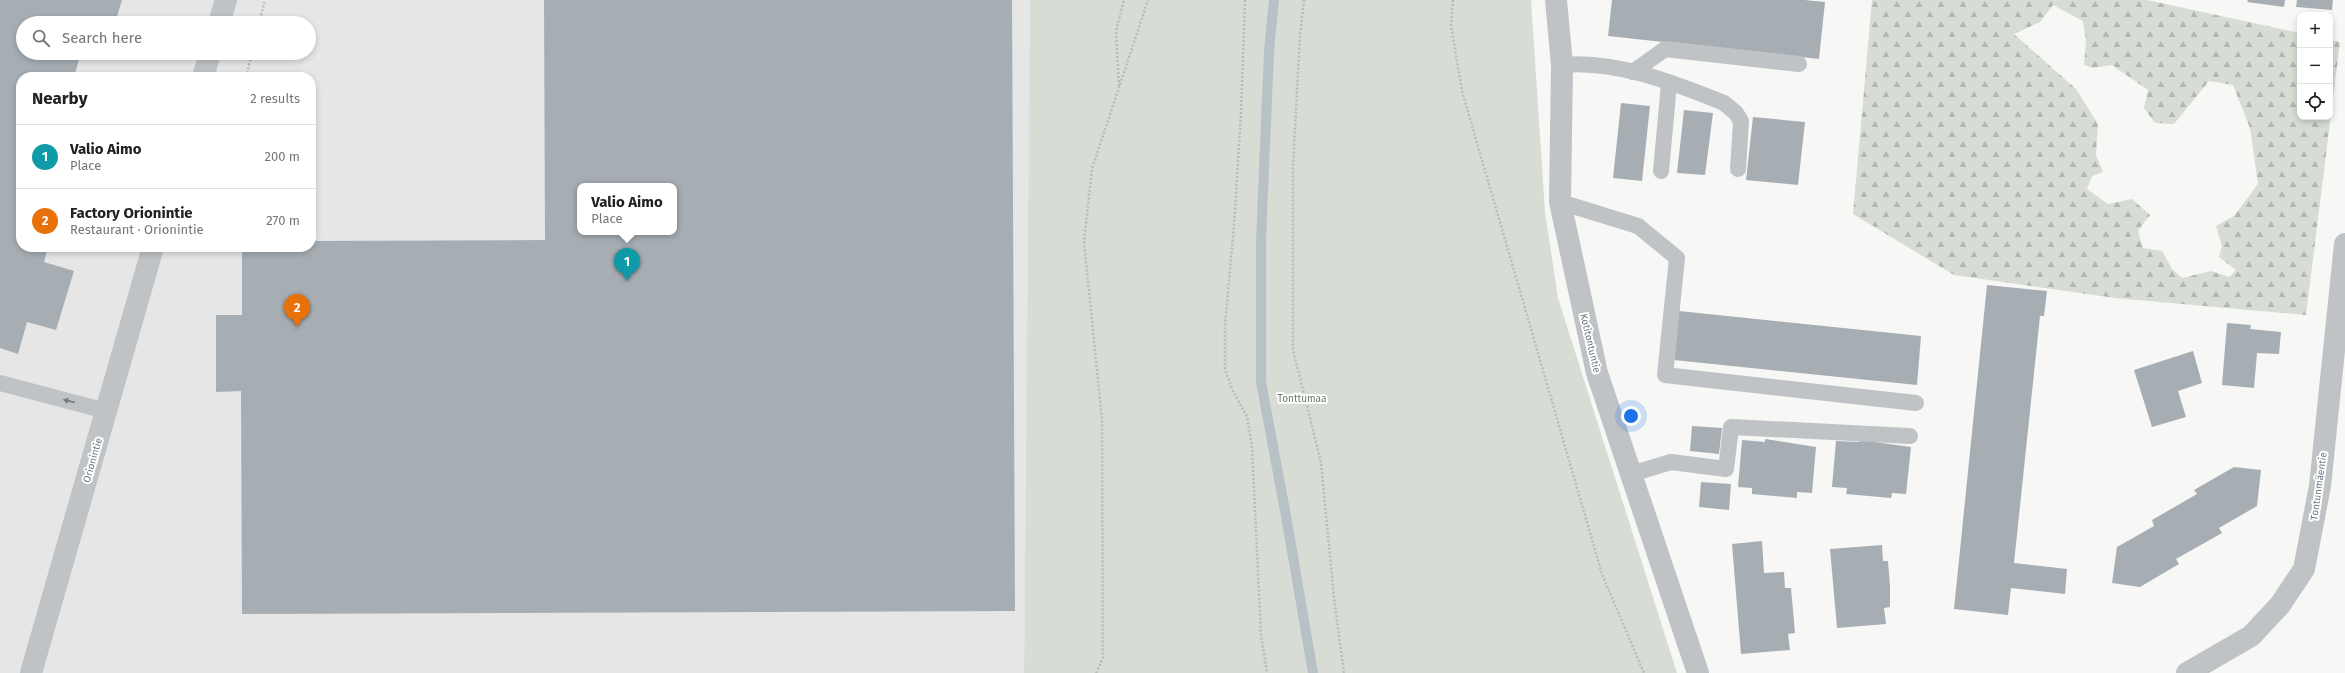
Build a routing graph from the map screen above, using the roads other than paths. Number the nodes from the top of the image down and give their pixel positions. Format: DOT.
graph roads {
  1 [pos="226,0"];
  2 [pos="1556,0"];
  3 [pos="221,16"];
  4 [pos="208,60"];
  5 [pos="1799,64"];
  6 [pos="1562,65"];
  7 [pos="204,72"];
  8 [pos="1633,72"];
  9 [pos="1669,84"];
  10 [pos="1738,169"];
  11 [pos="1661,171"];
  12 [pos="1560,202"];
  13 [pos="2345,244"];
  14 [pos="152,252"];
  15 [pos="0,383"];
  16 [pos="1916,403"];
  17 [pos="106,411"];
  18 [pos="1910,436"];
  19 [pos="1631,474"];
  20 [pos="31,673"];
  21 [pos="1698,673"];
  22 [pos="2187,673"];
  1 -- 3 [label="street"];
  2 -- 6 [label="street, Kotitontuntie"];
  4 -- 7 [label="street"];
  5 -- 8 [label="lane"];
  6 -- 8 [label="lane"];
  6 -- 12 [label="street, Kotitontuntie"];
  8 -- 9 [label="lane"];
  9 -- 10 [label="lane"];
  9 -- 11 [label="lane"];
  12 -- 16 [label="lane"];
  12 -- 19 [label="street, Kotitontuntie"];
  13 -- 22 [label="street, Tontunmäentie"];
  14 -- 17 [label="street, Orionintie"];
  17 -- 15 [label="lane, one-way"];
  17 -- 20 [label="street, Orionintie"];
  18 -- 19 [label="lane"];
  19 -- 21 [label="street, Kotitontuntie"];
}
